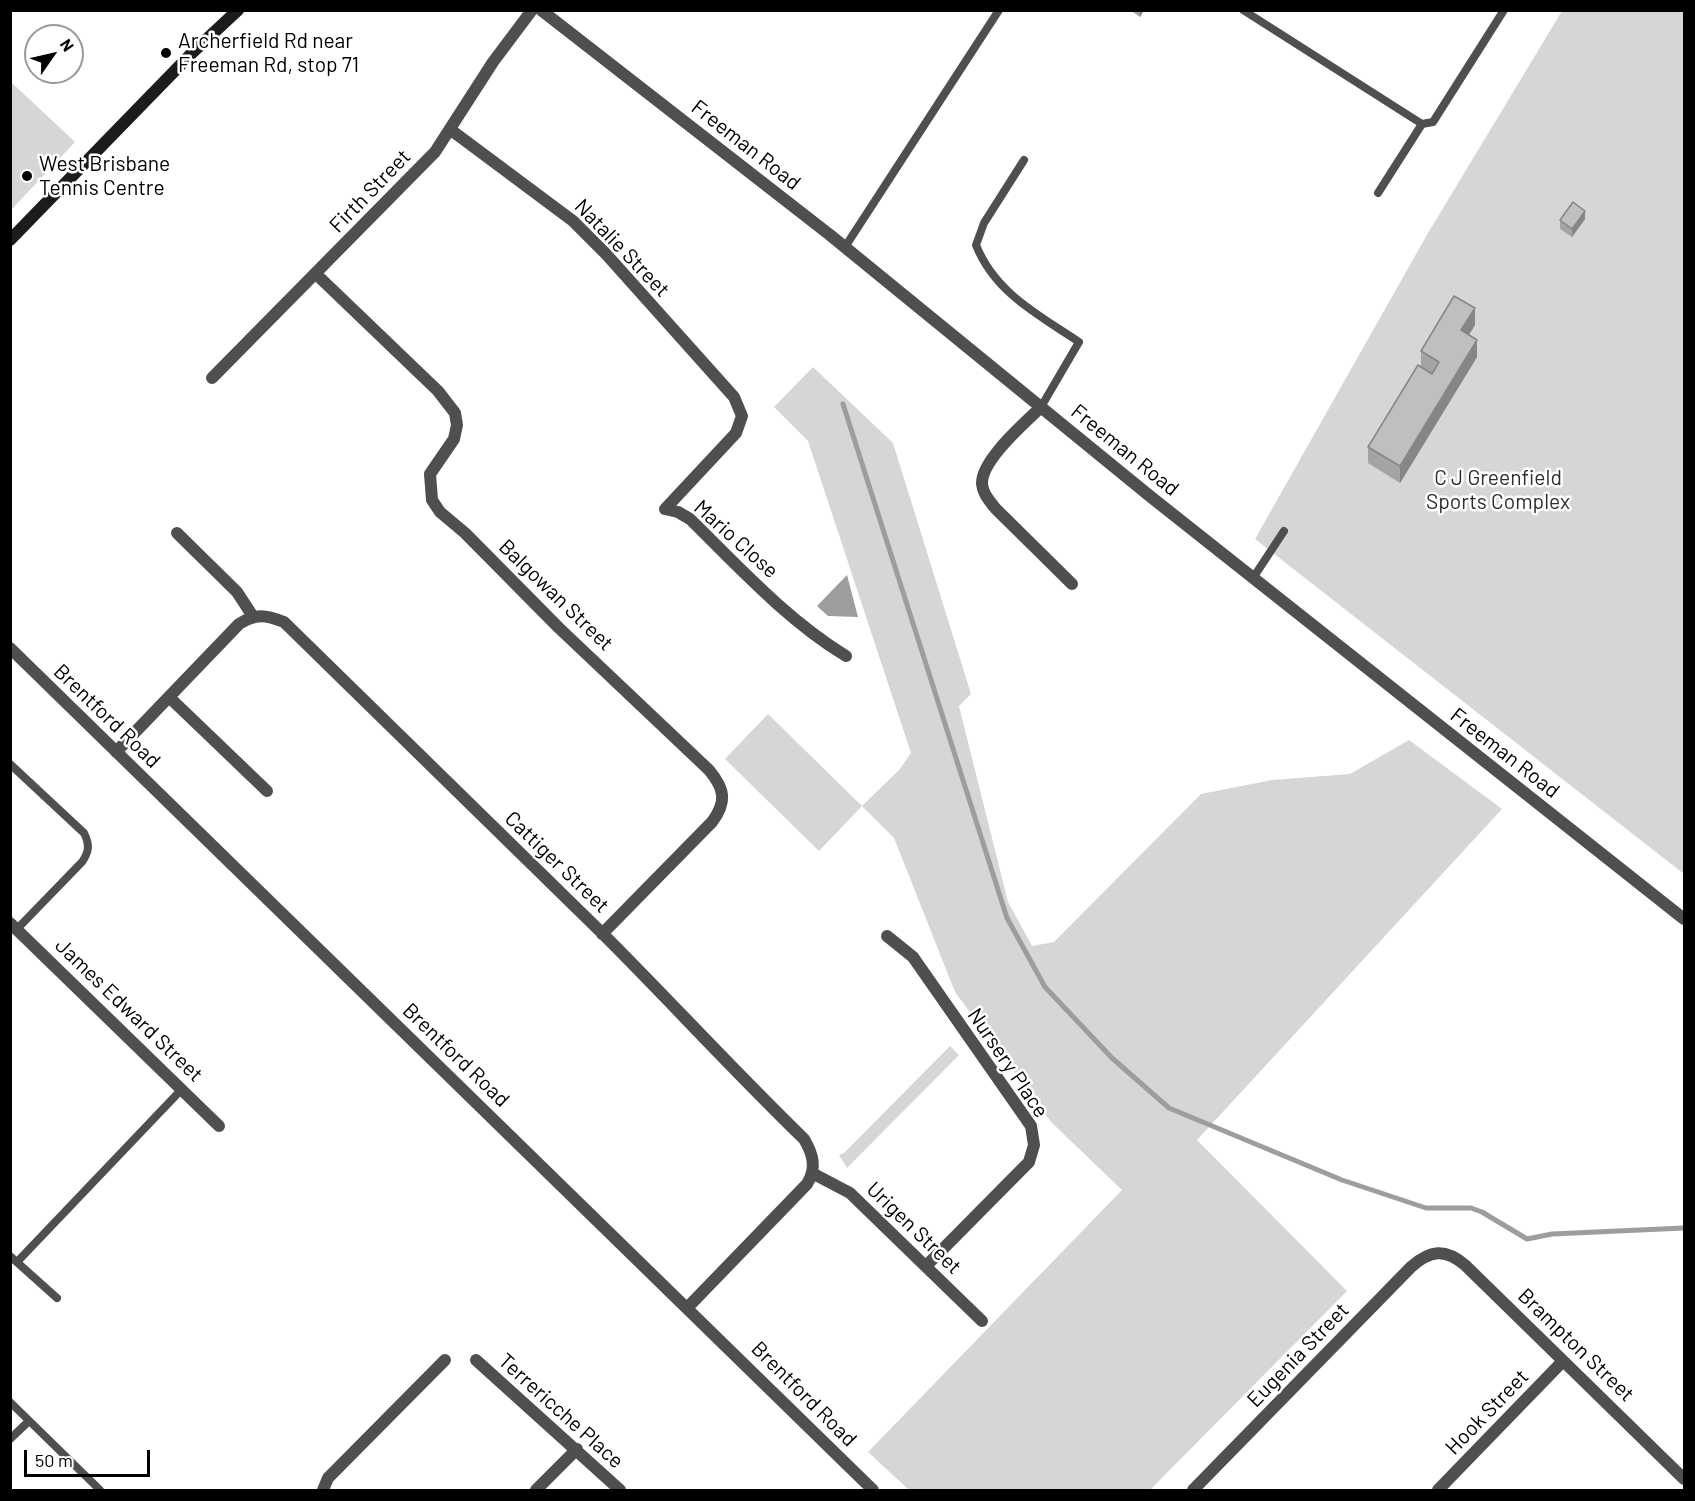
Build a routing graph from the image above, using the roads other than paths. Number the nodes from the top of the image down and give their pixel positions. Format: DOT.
graph roads {
  1 [pos="238,10"];
  2 [pos="532,10"];
  3 [pos="542,10"];
  4 [pos="999,10"];
  5 [pos="1243,10"];
  6 [pos="1504,10"];
  7 [pos="1422,124"];
  8 [pos="451,130"];
  9 [pos="1024,160"];
  10 [pos="1378,193"];
  11 [pos="10,240"];
  12 [pos="845,248"];
  13 [pos="316,274"];
  14 [pos="212,378"];
  15 [pos="1041,407"];
  16 [pos="742,417"];
  17 [pos="1284,531"];
  18 [pos="177,533"];
  19 [pos="1253,578"];
  20 [pos="1072,584"];
  21 [pos="252,615"];
  22 [pos="10,648"];
  23 [pos="846,656"];
  24 [pos="169,697"];
  25 [pos="116,752"];
  26 [pos="12,769"];
  27 [pos="267,791"];
  28 [pos="1684,919"];
  29 [pos="14,926"];
  30 [pos="602,934"];
  31 [pos="887,936"];
  32 [pos="182,1089"];
  33 [pos="219,1126"];
  34 [pos="812,1173"];
  35 [pos="1434,1253"];
  36 [pos="10,1256"];
  37 [pos="17,1262"];
  38 [pos="926,1266"];
  39 [pos="57,1298"];
  40 [pos="688,1307"];
  41 [pos="982,1321"];
  42 [pos="445,1360"];
  43 [pos="476,1360"];
  44 [pos="1563,1361"];
  45 [pos="10,1402"];
  46 [pos="29,1421"];
  47 [pos="10,1439"];
  48 [pos="577,1449"];
  49 [pos="1684,1481"];
  50 [pos="100,1491"];
  51 [pos="323,1491"];
  52 [pos="536,1491"];
  53 [pos="620,1491"];
  54 [pos="873,1491"];
  55 [pos="1193,1491"];
  56 [pos="1438,1491"];
  57 [pos="1677,1491"];
  1 -- 11 [label="main road"];
  2 -- 8 [label="street, Firth Street"];
  3 -- 12 [label="street, Freeman Road"];
  4 -- 12 [label="lane"];
  5 -- 7 [label="lane"];
  6 -- 7 [label="lane"];
  7 -- 10 [label="lane"];
  8 -- 13 [label="street, Firth Street"];
  8 -- 16 [label="street, Natalie Street"];
  9 -- 15 [label="lane"];
  12 -- 15 [label="street, Freeman Road"];
  13 -- 14 [label="street, Firth Street"];
  13 -- 30 [label="street, Balgowan Street"];
  15 -- 19 [label="street, Freeman Road"];
  15 -- 20 [label="street"];
  16 -- 23 [label="street, Mario Close"];
  17 -- 19 [label="lane"];
  18 -- 21 [label="street"];
  19 -- 28 [label="street, Freeman Road"];
  21 -- 24 [label="street"];
  21 -- 30 [label="street, Cattiger Street"];
  22 -- 25 [label="street, Brentford Road"];
  24 -- 25 [label="street"];
  24 -- 27 [label="street"];
  25 -- 40 [label="street, Brentford Road"];
  26 -- 29 [label="lane"];
  29 -- 32 [label="street, James Edward Street"];
  30 -- 34 [label="street, Cattiger Street"];
  31 -- 38 [label="street, Nursery Place"];
  32 -- 33 [label="street, James Edward Street"];
  32 -- 37 [label="lane"];
  34 -- 38 [label="street, Urigen Street"];
  34 -- 40 [label="street"];
  35 -- 44 [label="street, Brampton Street"];
  35 -- 55 [label="street, Eugenia Street"];
  36 -- 37 [label="lane"];
  37 -- 39 [label="lane"];
  38 -- 41 [label="street, Urigen Street"];
  40 -- 54 [label="street, Brentford Road"];
  42 -- 51 [label="street"];
  43 -- 48 [label="street, Terrericche Place"];
  44 -- 49 [label="street, Brampton Street"];
  44 -- 56 [label="street, Hook Street"];
  45 -- 46 [label="lane"];
  46 -- 47 [label="lane"];
  46 -- 50 [label="lane"];
  48 -- 52 [label="street"];
  48 -- 53 [label="street, Terrericche Place"];
  49 -- 57 [label="street"];
}
